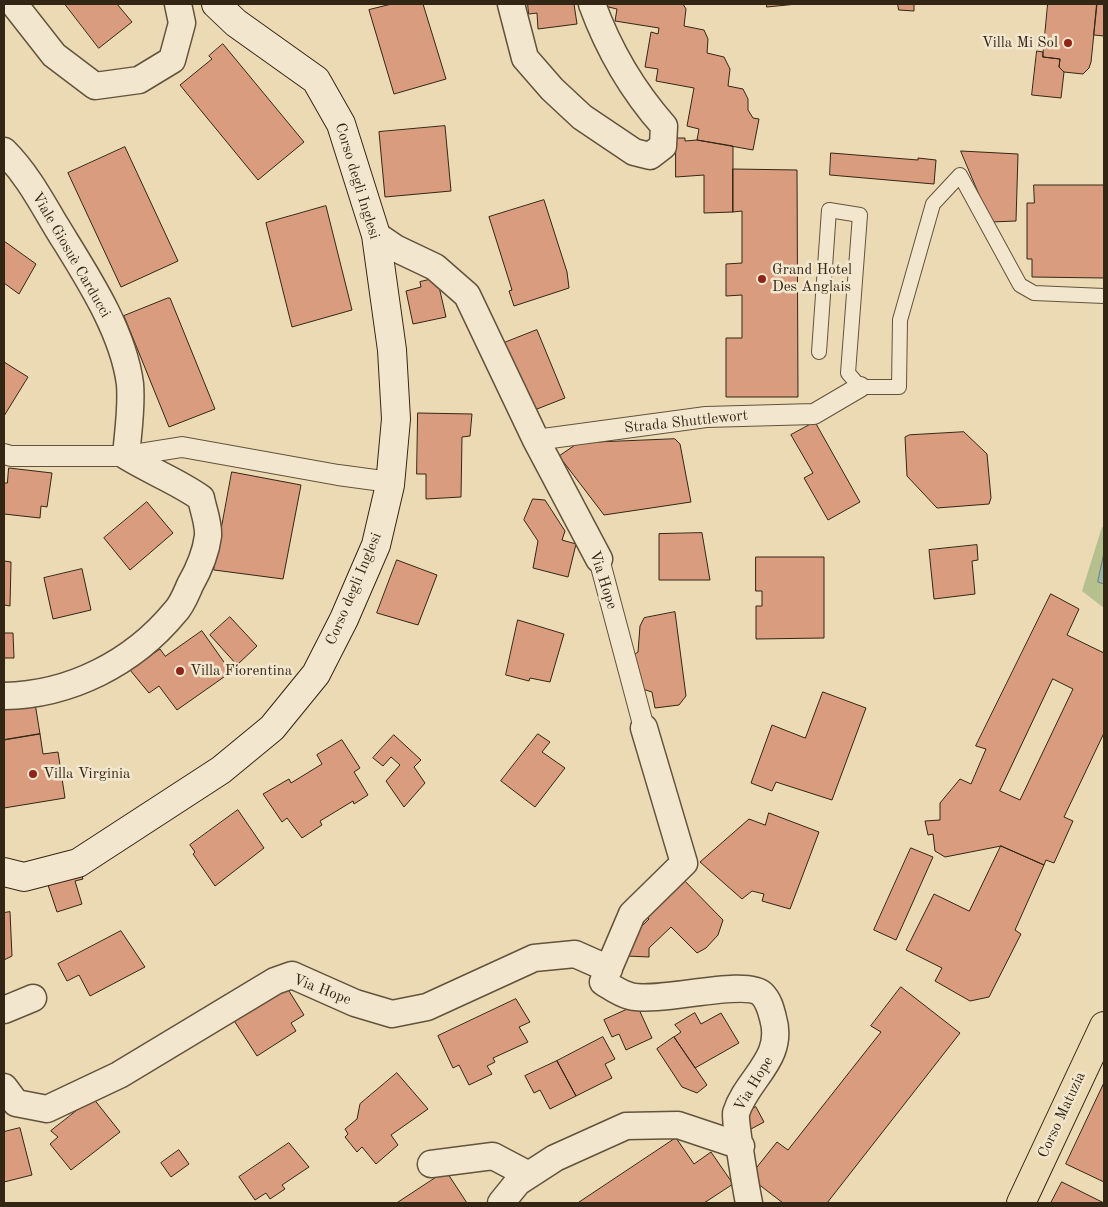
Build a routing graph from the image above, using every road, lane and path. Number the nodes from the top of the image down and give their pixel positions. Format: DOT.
graph roads {
  1 [pos="14,4"];
  2 [pos="178,4"];
  3 [pos="216,4"];
  4 [pos="512,4"];
  5 [pos="592,4"];
  6 [pos="4,151"];
  7 [pos="376,234"];
  8 [pos="1104,296"];
  9 [pos="819,352"];
  10 [pos="860,387"];
  11 [pos="536,440"];
  12 [pos="4,454"];
  13 [pos="126,456"];
  14 [pos="390,482"];
  15 [pos="599,559"];
  16 [pos="4,696"];
  17 [pos="644,728"];
  18 [pos="4,872"];
  19 [pos="609,969"];
  20 [pos="33,998"];
  21 [pos="4,1010"];
  22 [pos="1104,1026"];
  23 [pos="1097,1058"];
  24 [pos="4,1087"];
  25 [pos="741,1146"];
  26 [pos="431,1164"];
  27 [pos="529,1175"];
  28 [pos="501,1203"];
  29 [pos="749,1203"];
  30 [pos="1021,1203"];
  1 -- 2 [label="street"];
  3 -- 7 [label="main road, Corso degli Inglesi"];
  4 -- 5 [label="street"];
  6 -- 13 [label="street, Viale Giosuè Carducci"];
  7 -- 11 [label="street, Via Hope"];
  7 -- 14 [label="main road, Corso degli Inglesi"];
  8 -- 10 [label="lane"];
  9 -- 10 [label="lane"];
  10 -- 11 [label="street, Strada Shuttlewort"];
  11 -- 15 [label="street, Via Hope"];
  12 -- 13 [label="street"];
  13 -- 14 [label="street"];
  13 -- 16 [label="street"];
  14 -- 18 [label="main road, Corso degli Inglesi"];
  15 -- 17 [label="street, Via Hope"];
  17 -- 19 [label="street, Via Hope"];
  19 -- 24 [label="street, Via Hope"];
  19 -- 25 [label="street, Via Hope"];
  20 -- 21 [label="street"];
  22 -- 23 [label="main road, Corso Matuzia"];
  23 -- 30 [label="main road, Corso Matuzia"];
  25 -- 27 [label="street"];
  25 -- 29 [label="street, Via Hope"];
  26 -- 27 [label="street"];
  27 -- 28 [label="street"];
}
